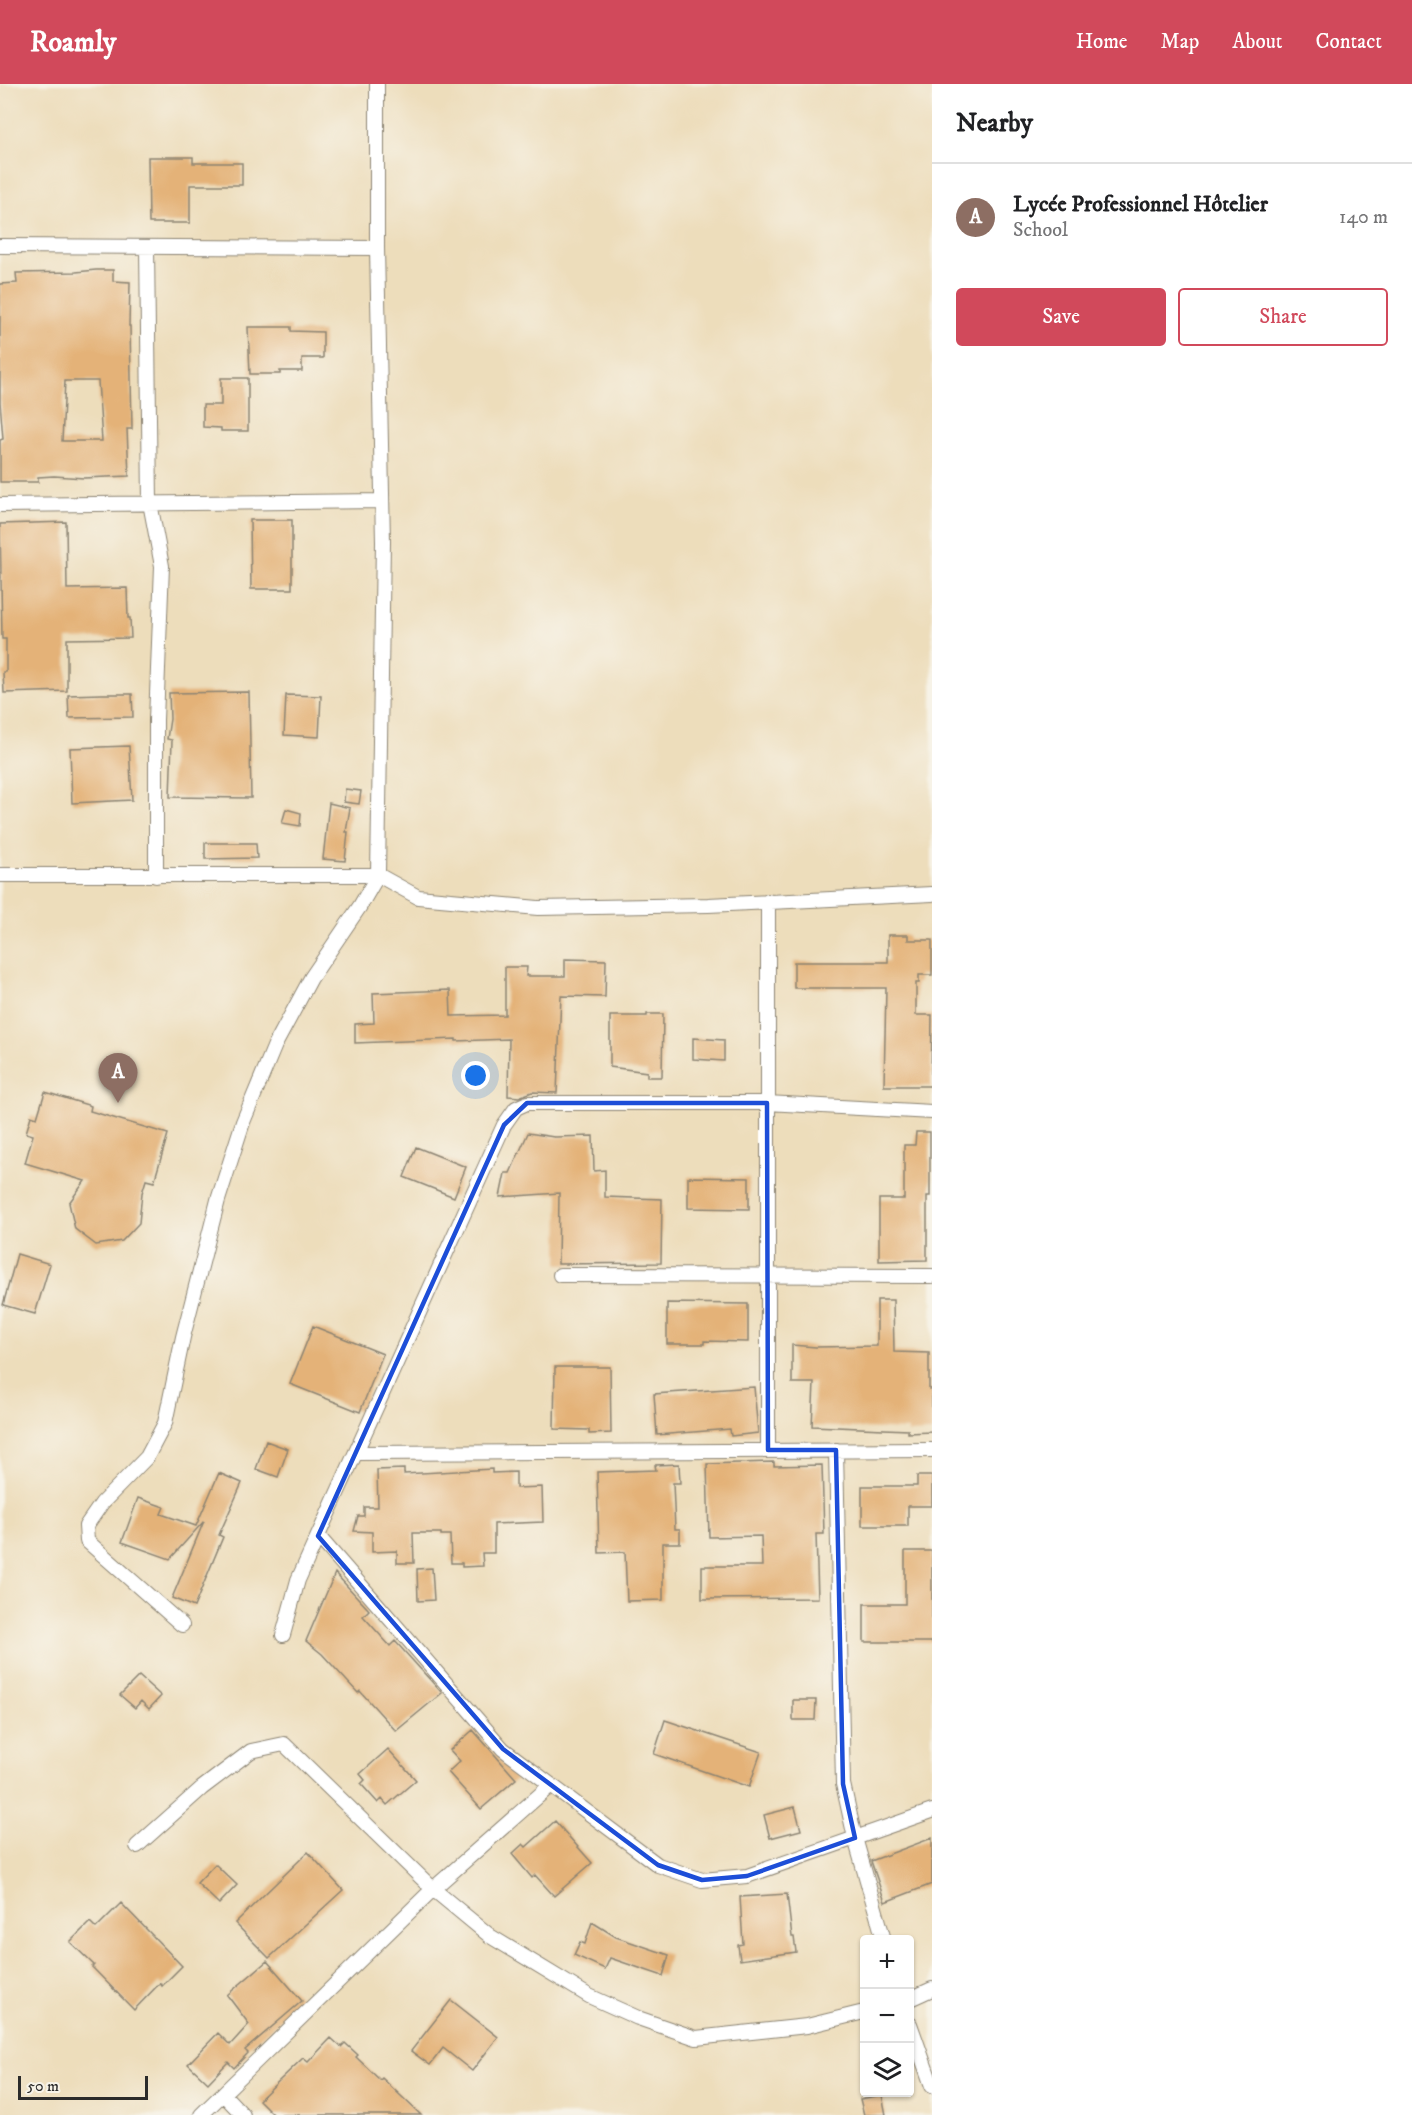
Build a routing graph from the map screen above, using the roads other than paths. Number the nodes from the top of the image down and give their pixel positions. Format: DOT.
graph roads {
  1 [pos="377,84"];
  2 [pos="0,246"];
  3 [pos="147,247"];
  4 [pos="377,248"];
  5 [pos="382,501"];
  6 [pos="150,503"];
  7 [pos="0,505"];
  8 [pos="0,875"];
  9 [pos="378,875"];
  10 [pos="156,876"];
  11 [pos="932,894"];
  12 [pos="768,901"];
  13 [pos="767,1103"];
  14 [pos="932,1112"];
  15 [pos="560,1275"];
  16 [pos="768,1275"];
  17 [pos="932,1276"];
  18 [pos="768,1450"];
  19 [pos="836,1450"];
  20 [pos="932,1450"];
  21 [pos="356,1453"];
  22 [pos="318,1536"];
  23 [pos="182,1624"];
  24 [pos="283,1635"];
  25 [pos="551,1785"];
  26 [pos="932,1811"];
  27 [pos="855,1838"];
  28 [pos="137,1846"];
  29 [pos="433,1889"];
  30 [pos="883,1935"];
  31 [pos="932,1989"];
  32 [pos="914,1997"];
  33 [pos="860,2013"];
  34 [pos="914,2037"];
  35 [pos="932,2086"];
  36 [pos="223,2094"];
  37 [pos="201,2115"];
  38 [pos="243,2115"];
  1 -- 4 [label="street"];
  2 -- 3 [label="street"];
  3 -- 4 [label="street"];
  3 -- 6 [label="street"];
  4 -- 5 [label="street"];
  5 -- 6 [label="street"];
  5 -- 9 [label="street"];
  6 -- 7 [label="street"];
  6 -- 10 [label="street"];
  8 -- 10 [label="street"];
  9 -- 10 [label="street"];
  9 -- 12 [label="street"];
  9 -- 23 [label="street"];
  11 -- 12 [label="street"];
  12 -- 13 [label="street"];
  13 -- 14 [label="street"];
  13 -- 16 [label="street"];
  13 -- 21 [label="street"];
  15 -- 16 [label="street"];
  16 -- 17 [label="street"];
  16 -- 18 [label="street"];
  18 -- 19 [label="street"];
  18 -- 21 [label="street"];
  19 -- 20 [label="street"];
  19 -- 27 [label="street"];
  21 -- 22 [label="street"];
  22 -- 24 [label="street"];
  22 -- 25 [label="street"];
  25 -- 27 [label="street"];
  25 -- 29 [label="street"];
  26 -- 27 [label="street"];
  27 -- 30 [label="street"];
  28 -- 29 [label="street"];
  29 -- 33 [label="street"];
  29 -- 36 [label="street"];
  31 -- 32 [label="street"];
  34 -- 35 [label="street"];
  36 -- 37 [label="street"];
  36 -- 38 [label="street"];
}
